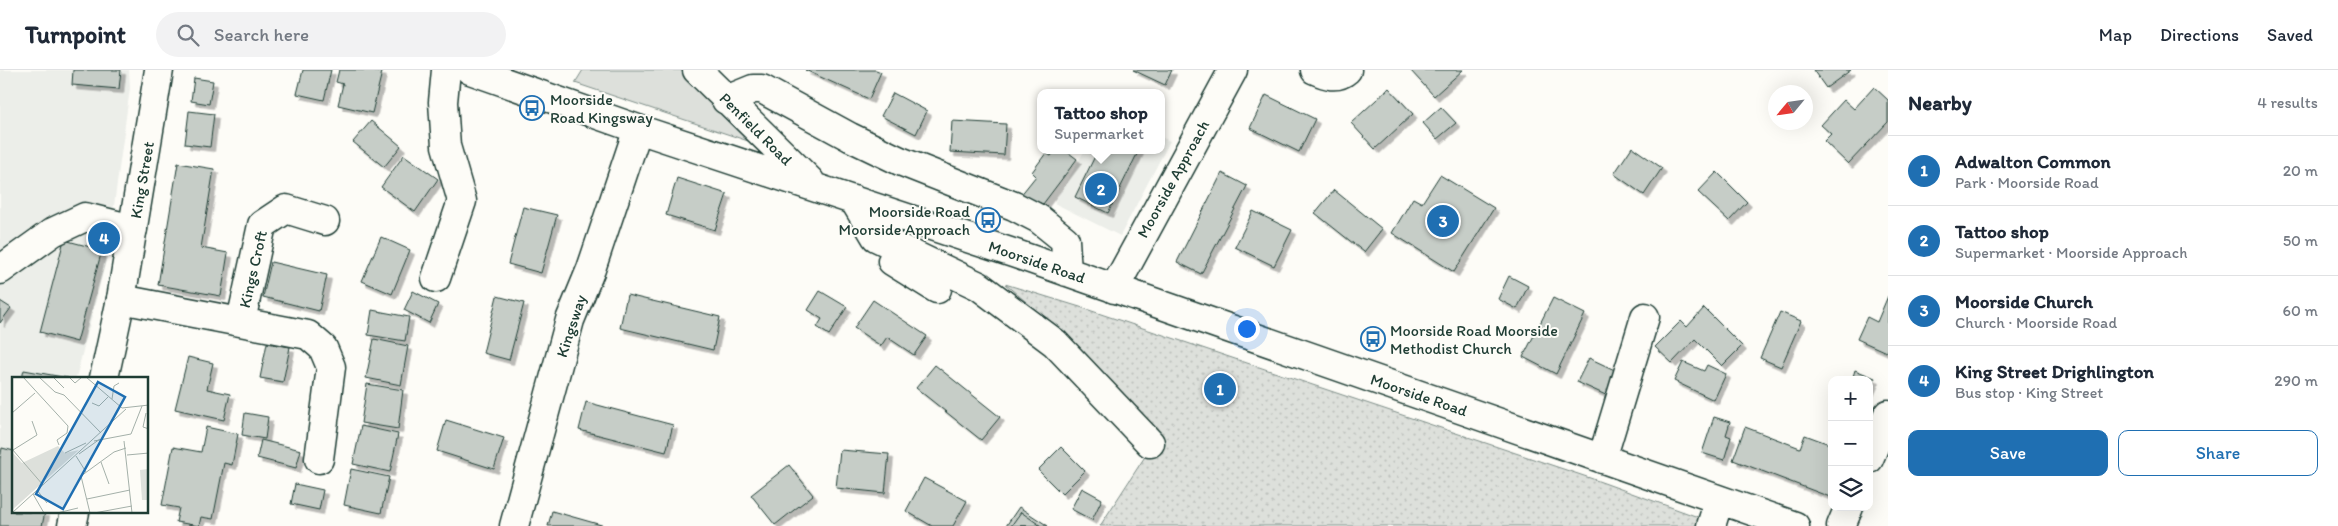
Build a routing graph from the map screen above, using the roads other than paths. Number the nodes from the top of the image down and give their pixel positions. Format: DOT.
graph roads {
  1 [pos="158,70"];
  2 [pos="446,70"];
  3 [pos="470,70"];
  4 [pos="697,70"];
  5 [pos="1233,70"];
  6 [pos="1315,70"];
  7 [pos="1346,70"];
  8 [pos="726,100"];
  9 [pos="638,129"];
  10 [pos="815,187"];
  11 [pos="854,200"];
  12 [pos="325,221"];
  13 [pos="133,229"];
  14 [pos="876,237"];
  15 [pos="0,270"];
  16 [pos="1066,272"];
  17 [pos="436,278"];
  18 [pos="937,288"];
  19 [pos="1114,289"];
  20 [pos="121,299"];
  21 [pos="1645,317"];
  22 [pos="241,321"];
  23 [pos="104,377"];
  24 [pos="1888,414"];
  25 [pos="1150,443"];
  26 [pos="1873,450"];
  27 [pos="319,459"];
  28 [pos="1602,459"];
  29 [pos="1848,511"];
  30 [pos="1715,513"];
  31 [pos="514,526"];
  32 [pos="1795,526"];
  33 [pos="1842,526"];
  1 -- 13 [label="street, King Street"];
  2 -- 17 [label="street"];
  3 -- 9 [label="street, Moorside Road"];
  4 -- 8 [label="street, Penfield Road"];
  5 -- 19 [label="street, Moorside Approach"];
  6 -- 7 [label="street"];
  8 -- 10 [label="street, Penfield Road"];
  8 -- 16 [label="street"];
  9 -- 10 [label="street, Moorside Road"];
  9 -- 31 [label="street, Kingsway"];
  10 -- 11 [label="street, Moorside Road"];
  11 -- 14 [label="street"];
  11 -- 16 [label="street, Moorside Road"];
  12 -- 22 [label="street, Kings Croft"];
  13 -- 15 [label="street"];
  13 -- 20 [label="street, King Street"];
  14 -- 18 [label="street"];
  14 -- 25 [label="street"];
  16 -- 19 [label="street, Moorside Road"];
  19 -- 28 [label="street, Moorside Road"];
  20 -- 22 [label="street, Kings Croft"];
  20 -- 23 [label="street, King Street"];
  21 -- 28 [label="street"];
  22 -- 27 [label="street, Kings Croft"];
  24 -- 26 [label="street"];
  28 -- 30 [label="street, Moorside Road"];
  29 -- 33 [label="street"];
  30 -- 32 [label="street, Moorside Road"];
}
